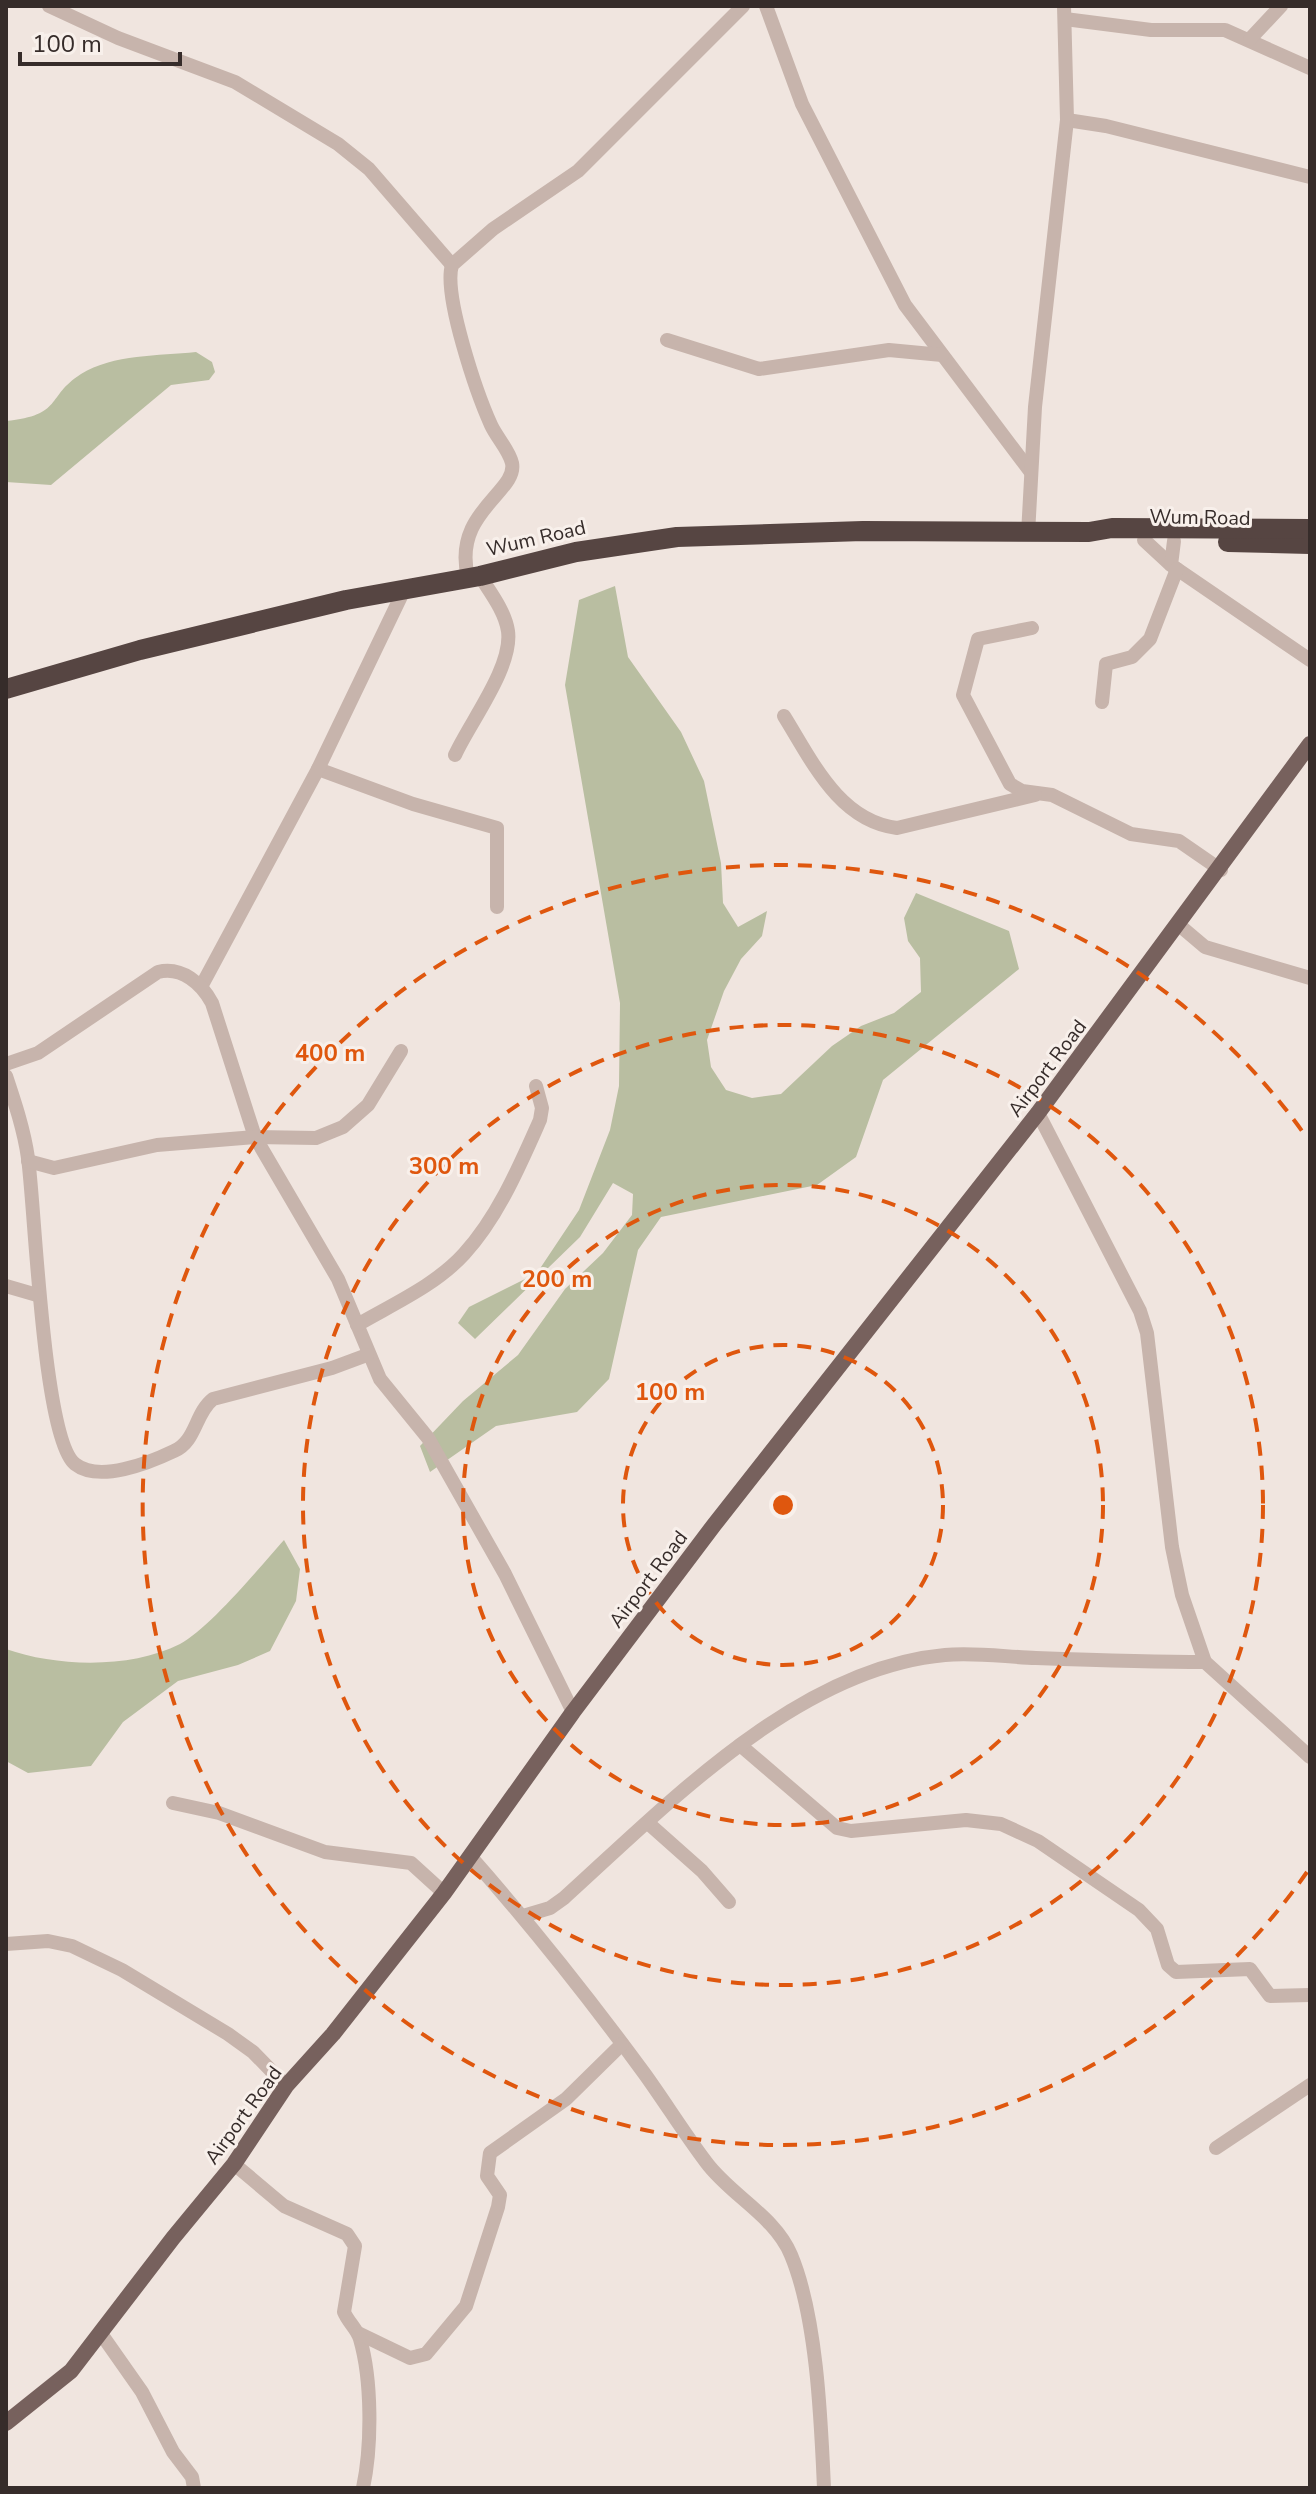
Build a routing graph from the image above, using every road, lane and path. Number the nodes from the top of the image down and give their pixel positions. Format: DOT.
graph roads {
  1 [pos="49,6"];
  2 [pos="743,6"];
  3 [pos="766,6"];
  4 [pos="1281,6"];
  5 [pos="1065,12"];
  6 [pos="1250,39"];
  7 [pos="1310,68"];
  8 [pos="1067,120"];
  9 [pos="1310,177"];
  10 [pos="452,265"];
  11 [pos="667,340"];
  12 [pos="942,355"];
  13 [pos="1030,471"];
  14 [pos="1310,529"];
  15 [pos="1089,532"];
  16 [pos="1028,534"];
  17 [pos="1144,540"];
  18 [pos="1174,541"];
  19 [pos="1310,544"];
  20 [pos="1174,567"];
  21 [pos="474,576"];
  22 [pos="405,588"];
  23 [pos="1032,628"];
  24 [pos="1310,660"];
  25 [pos="6,689"];
  26 [pos="1102,702"];
  27 [pos="784,716"];
  28 [pos="1310,744"];
  29 [pos="455,755"];
  30 [pos="318,769"];
  31 [pos="1043,793"];
  32 [pos="1221,870"];
  33 [pos="497,907"];
  34 [pos="1179,925"];
  35 [pos="1310,978"];
  36 [pos="202,985"];
  37 [pos="401,1051"];
  38 [pos="6,1064"];
  39 [pos="6,1076"];
  40 [pos="536,1086"];
  41 [pos="1038,1113"];
  42 [pos="255,1137"];
  43 [pos="28,1161"];
  44 [pos="6,1286"];
  45 [pos="37,1295"];
  46 [pos="357,1325"];
  47 [pos="367,1355"];
  48 [pos="1205,1662"];
  49 [pos="573,1712"];
  50 [pos="740,1745"];
  51 [pos="1310,1757"];
  52 [pos="173,1803"];
  53 [pos="648,1823"];
  54 [pos="470,1856"];
  55 [pos="444,1893"];
  56 [pos="729,1902"];
  57 [pos="523,1916"];
  58 [pos="6,1944"];
  59 [pos="1310,1995"];
  60 [pos="622,2044"];
  61 [pos="1310,2085"];
  62 [pos="286,2086"];
  63 [pos="1216,2148"];
  64 [pos="234,2164"];
  65 [pos="358,2333"];
  66 [pos="102,2335"];
  67 [pos="6,2423"];
  68 [pos="194,2488"];
  69 [pos="363,2488"];
  70 [pos="824,2488"];
  1 -- 10 [label="street"];
  2 -- 10 [label="street"];
  3 -- 12 [label="street"];
  4 -- 6 [label="street"];
  5 -- 6 [label="street"];
  5 -- 8 [label="street"];
  6 -- 7 [label="street"];
  8 -- 9 [label="street"];
  8 -- 13 [label="street"];
  10 -- 21 [label="street"];
  11 -- 12 [label="street"];
  12 -- 13 [label="street"];
  13 -- 16 [label="street"];
  14 -- 15 [label="highway, Wum Road"];
  15 -- 16 [label="highway, Wum Road"];
  15 -- 17 [label="highway, Wum Road"];
  16 -- 21 [label="highway, Wum Road"];
  17 -- 18 [label="highway, Wum Road"];
  17 -- 20 [label="street"];
  18 -- 19 [label="highway, Wum Road"];
  18 -- 20 [label="street"];
  20 -- 24 [label="street"];
  20 -- 26 [label="street"];
  21 -- 22 [label="highway, Wum Road"];
  21 -- 29 [label="street"];
  22 -- 25 [label="highway, Wum Road"];
  22 -- 30 [label="street"];
  23 -- 31 [label="street"];
  27 -- 31 [label="street"];
  28 -- 32 [label="main road, Airport Road"];
  30 -- 33 [label="street"];
  30 -- 36 [label="street"];
  31 -- 32 [label="street"];
  32 -- 34 [label="main road, Airport Road"];
  34 -- 35 [label="street"];
  34 -- 41 [label="main road, Airport Road"];
  36 -- 38 [label="street"];
  36 -- 42 [label="street"];
  37 -- 42 [label="street"];
  39 -- 43 [label="street"];
  40 -- 46 [label="street"];
  41 -- 48 [label="street"];
  41 -- 49 [label="main road, Airport Road"];
  42 -- 43 [label="street"];
  42 -- 46 [label="street"];
  43 -- 45 [label="street"];
  44 -- 45 [label="street"];
  45 -- 47 [label="street"];
  46 -- 47 [label="street"];
  47 -- 49 [label="street"];
  48 -- 50 [label="street"];
  48 -- 51 [label="street"];
  49 -- 54 [label="main road, Airport Road"];
  50 -- 53 [label="street"];
  50 -- 59 [label="street"];
  52 -- 55 [label="street"];
  53 -- 56 [label="street"];
  53 -- 57 [label="street"];
  54 -- 55 [label="main road, Airport Road"];
  54 -- 57 [label="street"];
  55 -- 62 [label="main road, Airport Road"];
  57 -- 60 [label="street"];
  58 -- 62 [label="street"];
  60 -- 65 [label="street"];
  60 -- 70 [label="street"];
  61 -- 63 [label="street"];
  62 -- 64 [label="main road, Airport Road"];
  64 -- 65 [label="street"];
  64 -- 66 [label="main road, Airport Road"];
  65 -- 69 [label="street"];
  66 -- 67 [label="main road, Airport Road"];
  66 -- 68 [label="street"];
}
